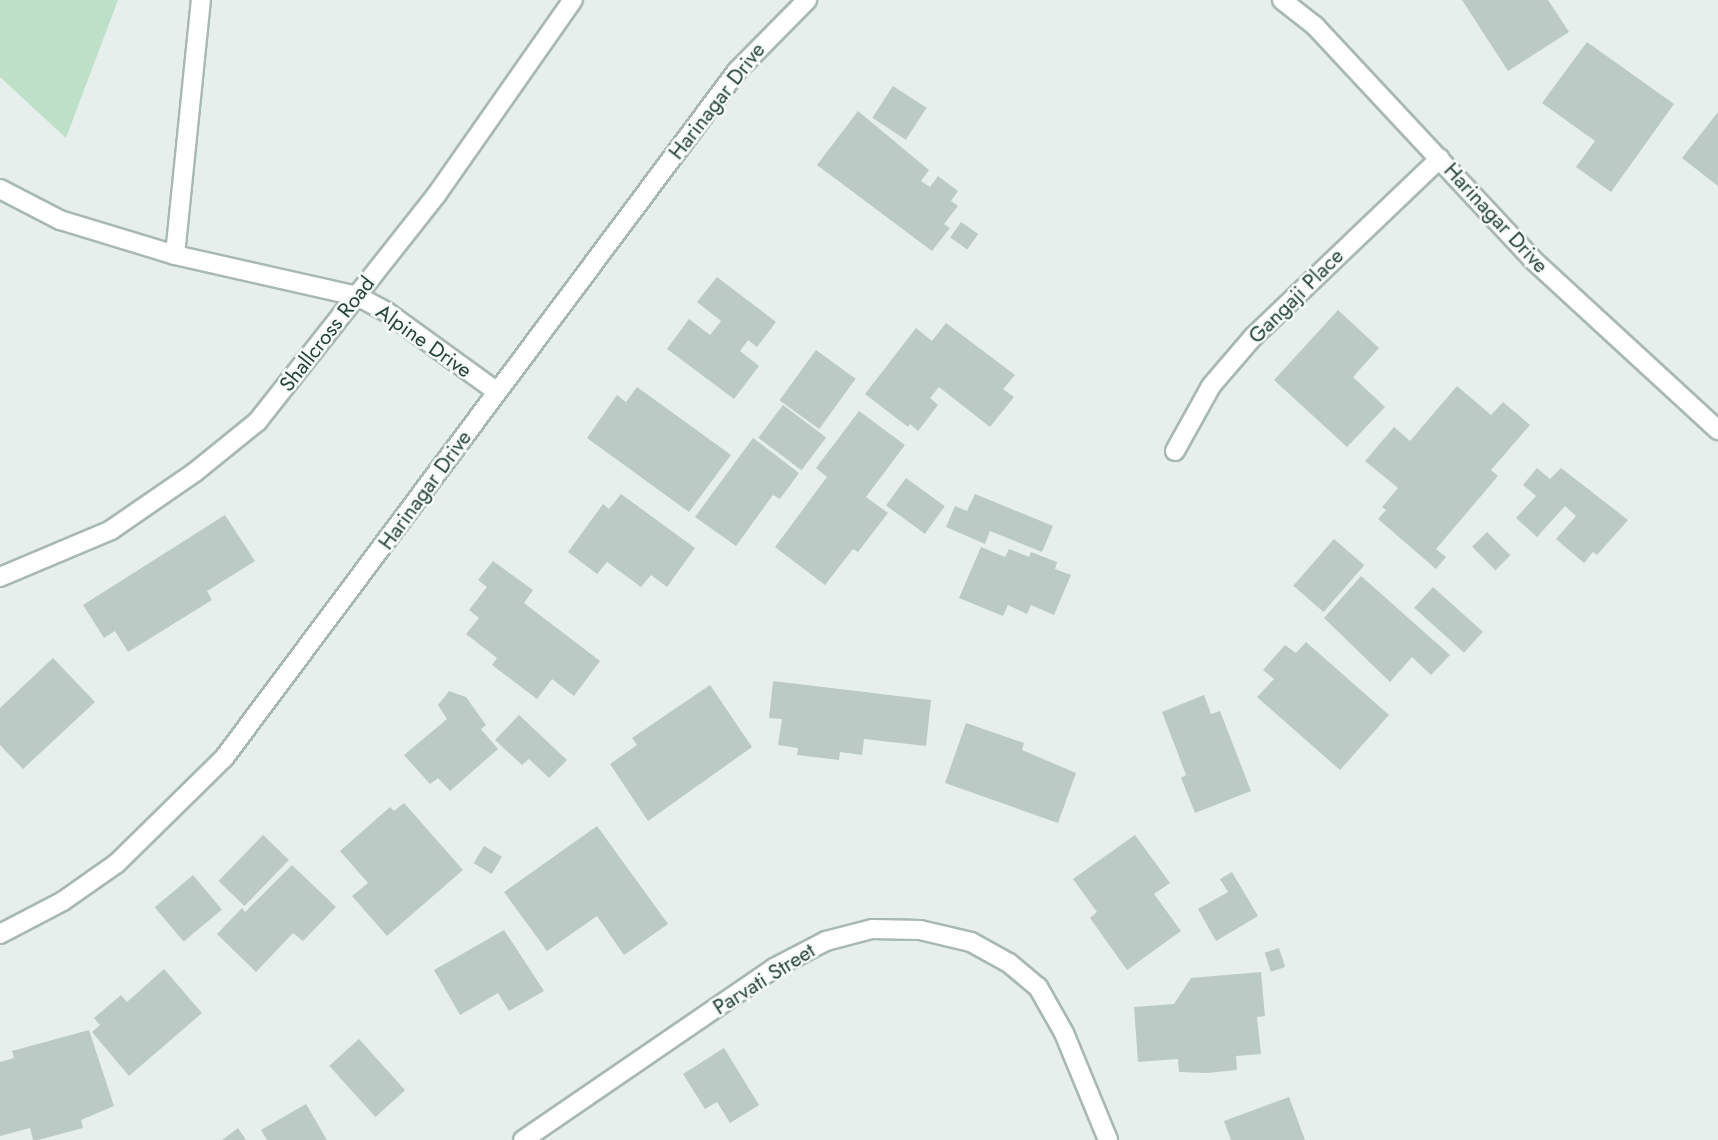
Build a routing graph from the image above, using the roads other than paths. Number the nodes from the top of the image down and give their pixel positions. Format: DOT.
graph roads {
  1 [pos="201,0"];
  2 [pos="573,0"];
  3 [pos="807,0"];
  4 [pos="1282,0"];
  5 [pos="1440,159"];
  6 [pos="0,189"];
  7 [pos="174,255"];
  8 [pos="357,296"];
  9 [pos="496,391"];
  10 [pos="1718,430"];
  11 [pos="1175,451"];
  12 [pos="0,577"];
  13 [pos="0,934"];
  14 [pos="523,1140"];
  15 [pos="1108,1140"];
  1 -- 7 [label="street"];
  2 -- 8 [label="street, Shallcross Road"];
  3 -- 9 [label="street, Harinagar Drive"];
  4 -- 5 [label="street, Harinagar Drive"];
  5 -- 10 [label="street, Harinagar Drive"];
  5 -- 11 [label="street, Gangaji Place"];
  6 -- 7 [label="street, Alpine Drive"];
  7 -- 8 [label="street, Alpine Drive"];
  8 -- 9 [label="street, Alpine Drive"];
  8 -- 12 [label="street, Shallcross Road"];
  9 -- 13 [label="street, Harinagar Drive"];
  14 -- 15 [label="street, Parvati Street"];
}
